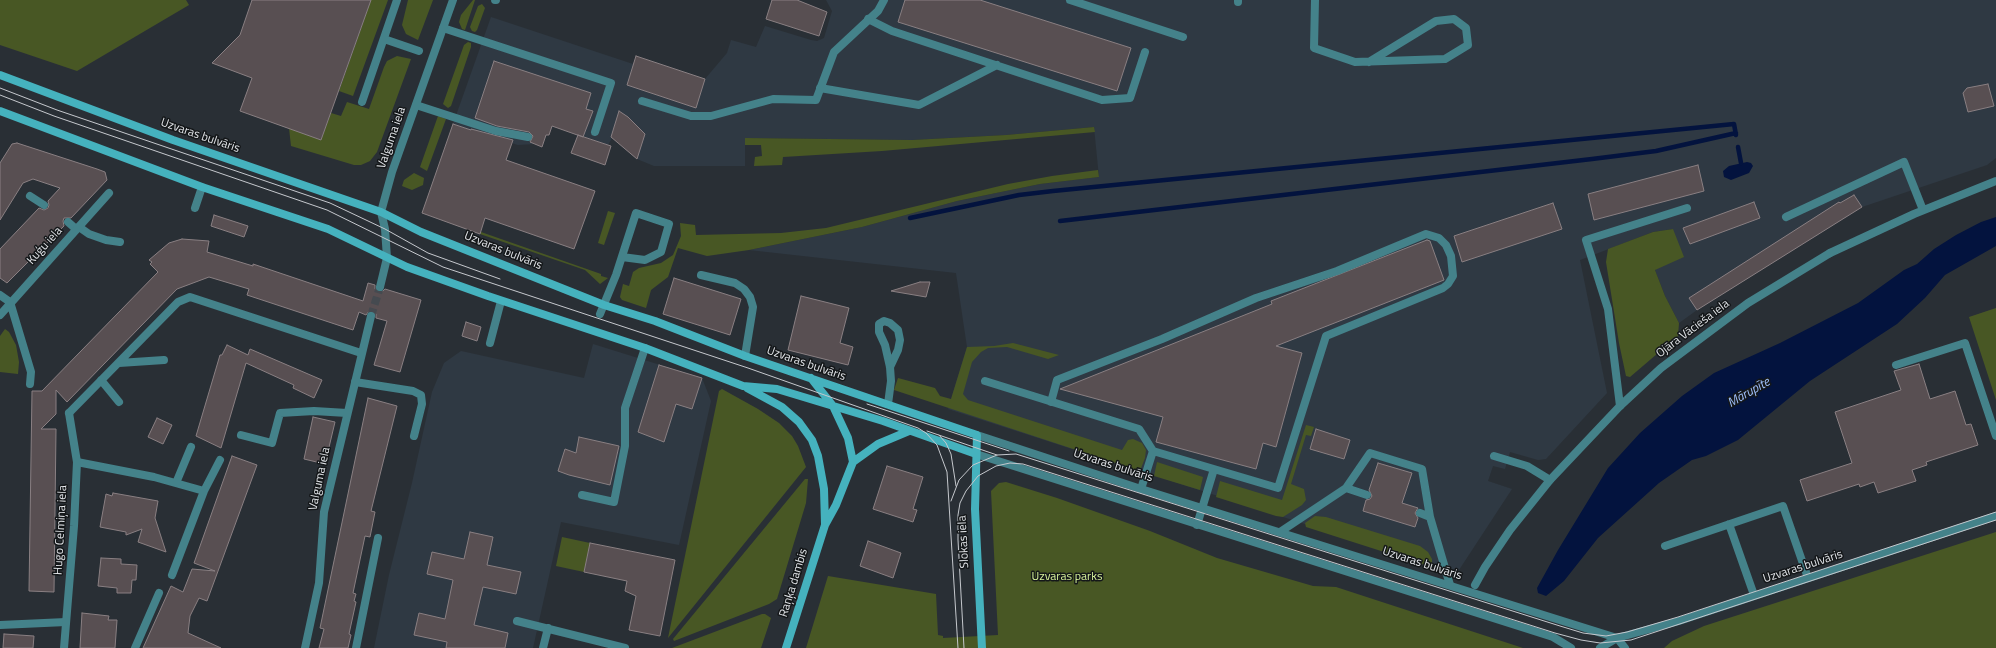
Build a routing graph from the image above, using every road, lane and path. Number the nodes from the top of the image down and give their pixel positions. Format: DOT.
graph roads {
  1 [pos="397,0"];
  2 [pos="453,0"];
  3 [pos="884,0"];
  4 [pos="1070,0"];
  5 [pos="1314,0"];
  6 [pos="868,19"];
  7 [pos="443,28"];
  8 [pos="1183,36"];
  9 [pos="384,39"];
  10 [pos="419,51"];
  11 [pos="1145,52"];
  12 [pos="1369,62"];
  13 [pos="997,65"];
  14 [pos="0,75"];
  15 [pos="820,88"];
  16 [pos="642,101"];
  17 [pos="362,102"];
  18 [pos="416,105"];
  19 [pos="0,111"];
  20 [pos="595,132"];
  21 [pos="528,137"];
  22 [pos="1996,181"];
  23 [pos="202,187"];
  24 [pos="109,193"];
  25 [pos="30,196"];
  26 [pos="44,205"];
  27 [pos="195,208"];
  28 [pos="1687,208"];
  29 [pos="1923,210"];
  30 [pos="380,212"];
  31 [pos="1786,217"];
  32 [pos="68,222"];
  33 [pos="78,228"];
  34 [pos="120,242"];
  35 [pos="622,257"];
  36 [pos="388,258"];
  37 [pos="701,274"];
  38 [pos="380,287"];
  39 [pos="0,294"];
  40 [pos="501,301"];
  41 [pos="10,302"];
  42 [pos="604,305"];
  43 [pos="600,314"];
  44 [pos="0,315"];
  45 [pos="371,316"];
  46 [pos="490,343"];
  47 [pos="645,348"];
  48 [pos="362,353"];
  49 [pos="745,356"];
  50 [pos="164,360"];
  51 [pos="119,362"];
  52 [pos="1896,365"];
  53 [pos="890,367"];
  54 [pos="811,378"];
  55 [pos="101,380"];
  56 [pos="985,381"];
  57 [pos="354,382"];
  58 [pos="30,384"];
  59 [pos="743,386"];
  60 [pos="119,402"];
  61 [pos="1051,402"];
  62 [pos="888,404"];
  63 [pos="833,406"];
  64 [pos="1620,406"];
  65 [pos="347,413"];
  66 [pos="909,431"];
  67 [pos="241,434"];
  68 [pos="977,435"];
  69 [pos="414,436"];
  70 [pos="1996,436"];
  71 [pos="191,447"];
  72 [pos="1153,451"];
  73 [pos="976,454"];
  74 [pos="1494,456"];
  75 [pos="220,460"];
  76 [pos="76,462"];
  77 [pos="853,462"];
  78 [pos="1214,469"];
  79 [pos="1550,480"];
  80 [pos="176,483"];
  81 [pos="1141,488"];
  82 [pos="1346,488"];
  83 [pos="204,491"];
  84 [pos="582,495"];
  85 [pos="1368,496"];
  86 [pos="1202,508"];
  87 [pos="1420,513"];
  88 [pos="1996,516"];
  89 [pos="1430,517"];
  90 [pos="1729,524"];
  91 [pos="825,525"];
  92 [pos="1197,525"];
  93 [pos="1280,532"];
  94 [pos="378,538"];
  95 [pos="1665,546"];
  96 [pos="172,575"];
  97 [pos="1808,578"];
  98 [pos="1475,584"];
  99 [pos="1450,585"];
  100 [pos="159,593"];
  101 [pos="1754,595"];
  102 [pos="517,621"];
  103 [pos="66,622"];
  104 [pos="0,625"];
  105 [pos="548,628"];
  106 [pos="1618,638"];
  107 [pos="139,646"];
  108 [pos="64,648"];
  109 [pos="305,648"];
  110 [pos="356,648"];
  111 [pos="543,648"];
  112 [pos="625,648"];
  113 [pos="786,648"];
  114 [pos="982,648"];
  115 [pos="1571,648"];
  116 [pos="1600,648"];
  117 [pos="1625,648"];
  1 -- 9 [label="street"];
  2 -- 7 [label="street, Valguma iela"];
  3 -- 6 [label="street"];
  4 -- 8 [label="street"];
  5 -- 12 [label="street"];
  6 -- 13 [label="street"];
  6 -- 15 [label="street"];
  7 -- 18 [label="street, Valguma iela"];
  7 -- 20 [label="street"];
  9 -- 10 [label="street"];
  9 -- 17 [label="street"];
  11 -- 13 [label="street"];
  12 -- 12 [label="street"];
  13 -- 15 [label="street"];
  14 -- 30 [label="main road, Uzvaras bulvāris"];
  15 -- 16 [label="street"];
  18 -- 21 [label="street"];
  18 -- 30 [label="street, Valguma iela"];
  19 -- 23 [label="main road"];
  22 -- 29 [label="street, Ojāra Vācieša iela"];
  23 -- 27 [label="street"];
  23 -- 36 [label="main road"];
  24 -- 33 [label="street, Kuģu iela"];
  25 -- 26 [label="street"];
  28 -- 64 [label="street"];
  29 -- 31 [label="street"];
  29 -- 64 [label="street, Ojāra Vācieša iela"];
  30 -- 36 [label="street"];
  30 -- 42 [label="main road, Uzvaras bulvāris"];
  32 -- 33 [label="street"];
  33 -- 34 [label="street"];
  33 -- 41 [label="street, Kuģu iela"];
  35 -- 35 [label="street"];
  35 -- 42 [label="street"];
  36 -- 38 [label="street"];
  36 -- 40 [label="main road"];
  37 -- 49 [label="street"];
  39 -- 41 [label="street"];
  40 -- 46 [label="street"];
  40 -- 47 [label="main road"];
  41 -- 44 [label="street, Kuģu iela"];
  41 -- 58 [label="street"];
  42 -- 43 [label="street"];
  42 -- 49 [label="main road, Uzvaras bulvāris"];
  45 -- 48 [label="street, Valguma iela"];
  47 -- 59 [label="main road"];
  47 -- 84 [label="street"];
  48 -- 51 [label="street"];
  48 -- 57 [label="street, Valguma iela"];
  49 -- 54 [label="main road, Uzvaras bulvāris"];
  50 -- 51 [label="street"];
  51 -- 55 [label="street"];
  52 -- 70 [label="street"];
  53 -- 53 [label="street"];
  53 -- 62 [label="street"];
  54 -- 62 [label="main road, Uzvaras bulvāris"];
  54 -- 63 [label="main road"];
  55 -- 60 [label="street"];
  55 -- 76 [label="street, Hugo Celmiņa iela"];
  56 -- 61 [label="street"];
  57 -- 65 [label="street, Valguma iela"];
  57 -- 69 [label="street"];
  59 -- 63 [label="main road"];
  59 -- 91 [label="main road, Raņķa dambis"];
  61 -- 72 [label="street"];
  61 -- 78 [label="street"];
  62 -- 68 [label="main road, Uzvaras bulvāris"];
  63 -- 66 [label="main road"];
  63 -- 77 [label="main road"];
  64 -- 79 [label="street, Ojāra Vācieša iela"];
  65 -- 67 [label="street"];
  65 -- 109 [label="street, Valguma iela"];
  66 -- 73 [label="main road"];
  66 -- 77 [label="main road"];
  68 -- 73 [label="main road, Slokas iela"];
  68 -- 81 [label="street, Uzvaras bulvāris"];
  71 -- 80 [label="street"];
  72 -- 78 [label="street"];
  72 -- 81 [label="street"];
  73 -- 92 [label="street"];
  73 -- 114 [label="main road, Slokas iela"];
  74 -- 79 [label="street"];
  75 -- 83 [label="street"];
  76 -- 80 [label="street"];
  76 -- 103 [label="street, Hugo Celmiņa iela"];
  77 -- 91 [label="main road, Raņķa dambis"];
  78 -- 86 [label="street"];
  79 -- 98 [label="street, Ojāra Vācieša iela"];
  80 -- 83 [label="street"];
  81 -- 86 [label="street, Uzvaras bulvāris"];
  82 -- 85 [label="street"];
  82 -- 89 [label="street"];
  82 -- 93 [label="street"];
  83 -- 96 [label="street"];
  86 -- 92 [label="street"];
  86 -- 93 [label="street, Uzvaras bulvāris"];
  87 -- 89 [label="street"];
  88 -- 97 [label="street, Uzvaras bulvāris"];
  89 -- 99 [label="street"];
  90 -- 95 [label="street"];
  90 -- 97 [label="street"];
  90 -- 101 [label="street"];
  91 -- 113 [label="main road, Raņķa dambis"];
  92 -- 115 [label="street"];
  93 -- 99 [label="street, Uzvaras bulvāris"];
  94 -- 110 [label="street"];
  97 -- 101 [label="street, Uzvaras bulvāris"];
  99 -- 106 [label="street, Uzvaras bulvāris"];
  100 -- 107 [label="street"];
  101 -- 106 [label="street, Uzvaras bulvāris"];
  102 -- 105 [label="street"];
  103 -- 104 [label="street"];
  103 -- 108 [label="street, Hugo Celmiņa iela"];
  105 -- 111 [label="street"];
  105 -- 112 [label="street"];
  106 -- 116 [label="street, Uzvaras bulvāris"];
  106 -- 117 [label="street"];
}
